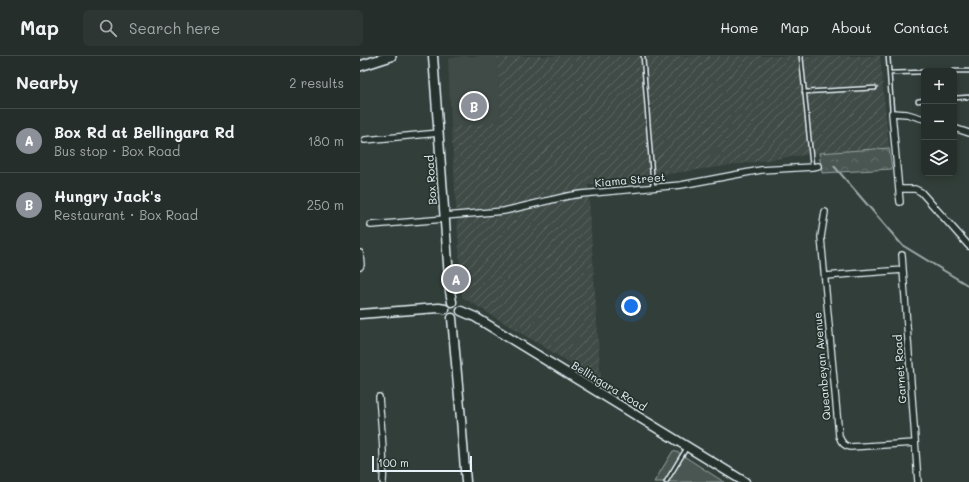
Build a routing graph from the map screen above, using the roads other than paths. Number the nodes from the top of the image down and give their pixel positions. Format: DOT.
graph roads {
  1 [pos="391,56"];
  2 [pos="433,56"];
  3 [pos="643,56"];
  4 [pos="801,56"];
  5 [pos="888,56"];
  6 [pos="360,66"];
  7 [pos="957,71"];
  8 [pos="969,71"];
  9 [pos="921,72"];
  10 [pos="890,73"];
  11 [pos="875,88"];
  12 [pos="804,92"];
  13 [pos="969,97"];
  14 [pos="957,98"];
  15 [pos="892,113"];
  16 [pos="921,118"];
  17 [pos="957,129"];
  18 [pos="439,133"];
  19 [pos="969,133"];
  20 [pos="366,140"];
  21 [pos="818,166"];
  22 [pos="812,167"];
  23 [pos="653,188"];
  24 [pos="899,189"];
  25 [pos="900,202"];
  26 [pos="825,212"];
  27 [pos="445,218"];
  28 [pos="371,226"];
  29 [pos="969,246"];
  30 [pos="360,253"];
  31 [pos="902,255"];
  32 [pos="360,267"];
  33 [pos="903,270"];
  34 [pos="824,276"];
  35 [pos="452,302"];
  36 [pos="445,309"];
  37 [pos="461,311"];
  38 [pos="360,314"];
  39 [pos="452,318"];
  40 [pos="379,397"];
  41 [pos="915,443"];
  42 [pos="688,447"];
  43 [pos="383,482"];
  44 [pos="466,482"];
  45 [pos="666,482"];
  46 [pos="744,482"];
  47 [pos="918,482"];
  1 -- 6 [label="main road"];
  2 -- 18 [label="street, Box Road"];
  3 -- 23 [label="lane"];
  4 -- 12 [label="lane"];
  5 -- 10 [label="lane"];
  7 -- 8 [label="lane"];
  9 -- 10 [label="lane"];
  10 -- 15 [label="lane"];
  11 -- 12 [label="lane"];
  12 -- 22 [label="lane"];
  13 -- 14 [label="lane"];
  15 -- 16 [label="street"];
  15 -- 24 [label="street"];
  17 -- 19 [label="street"];
  18 -- 20 [label="street"];
  18 -- 27 [label="street, Box Road"];
  21 -- 22 [label="street, Kiama Street"];
  22 -- 23 [label="street, Kiama Street"];
  23 -- 27 [label="street, Kiama Street"];
  24 -- 25 [label="street"];
  24 -- 29 [label="street"];
  26 -- 34 [label="street, Queanbeyan Avenue"];
  27 -- 28 [label="street, Kiama Street"];
  27 -- 35 [label="street, Box Road"];
  30 -- 32 [label="street"];
  31 -- 33 [label="street, Garnet Road"];
  33 -- 34 [label="street"];
  33 -- 41 [label="street, Garnet Road"];
  34 -- 41 [label="street, Queanbeyan Avenue"];
  35 -- 36 [label="street"];
  35 -- 37 [label="street"];
  36 -- 38 [label="street"];
  36 -- 39 [label="street"];
  37 -- 39 [label="street"];
  37 -- 42 [label="street, Bellingara Road"];
  39 -- 44 [label="street"];
  40 -- 43 [label="street"];
  41 -- 47 [label="street, Garnet Road"];
  42 -- 45 [label="lane"];
  42 -- 46 [label="street, Bellingara Road"];
}
